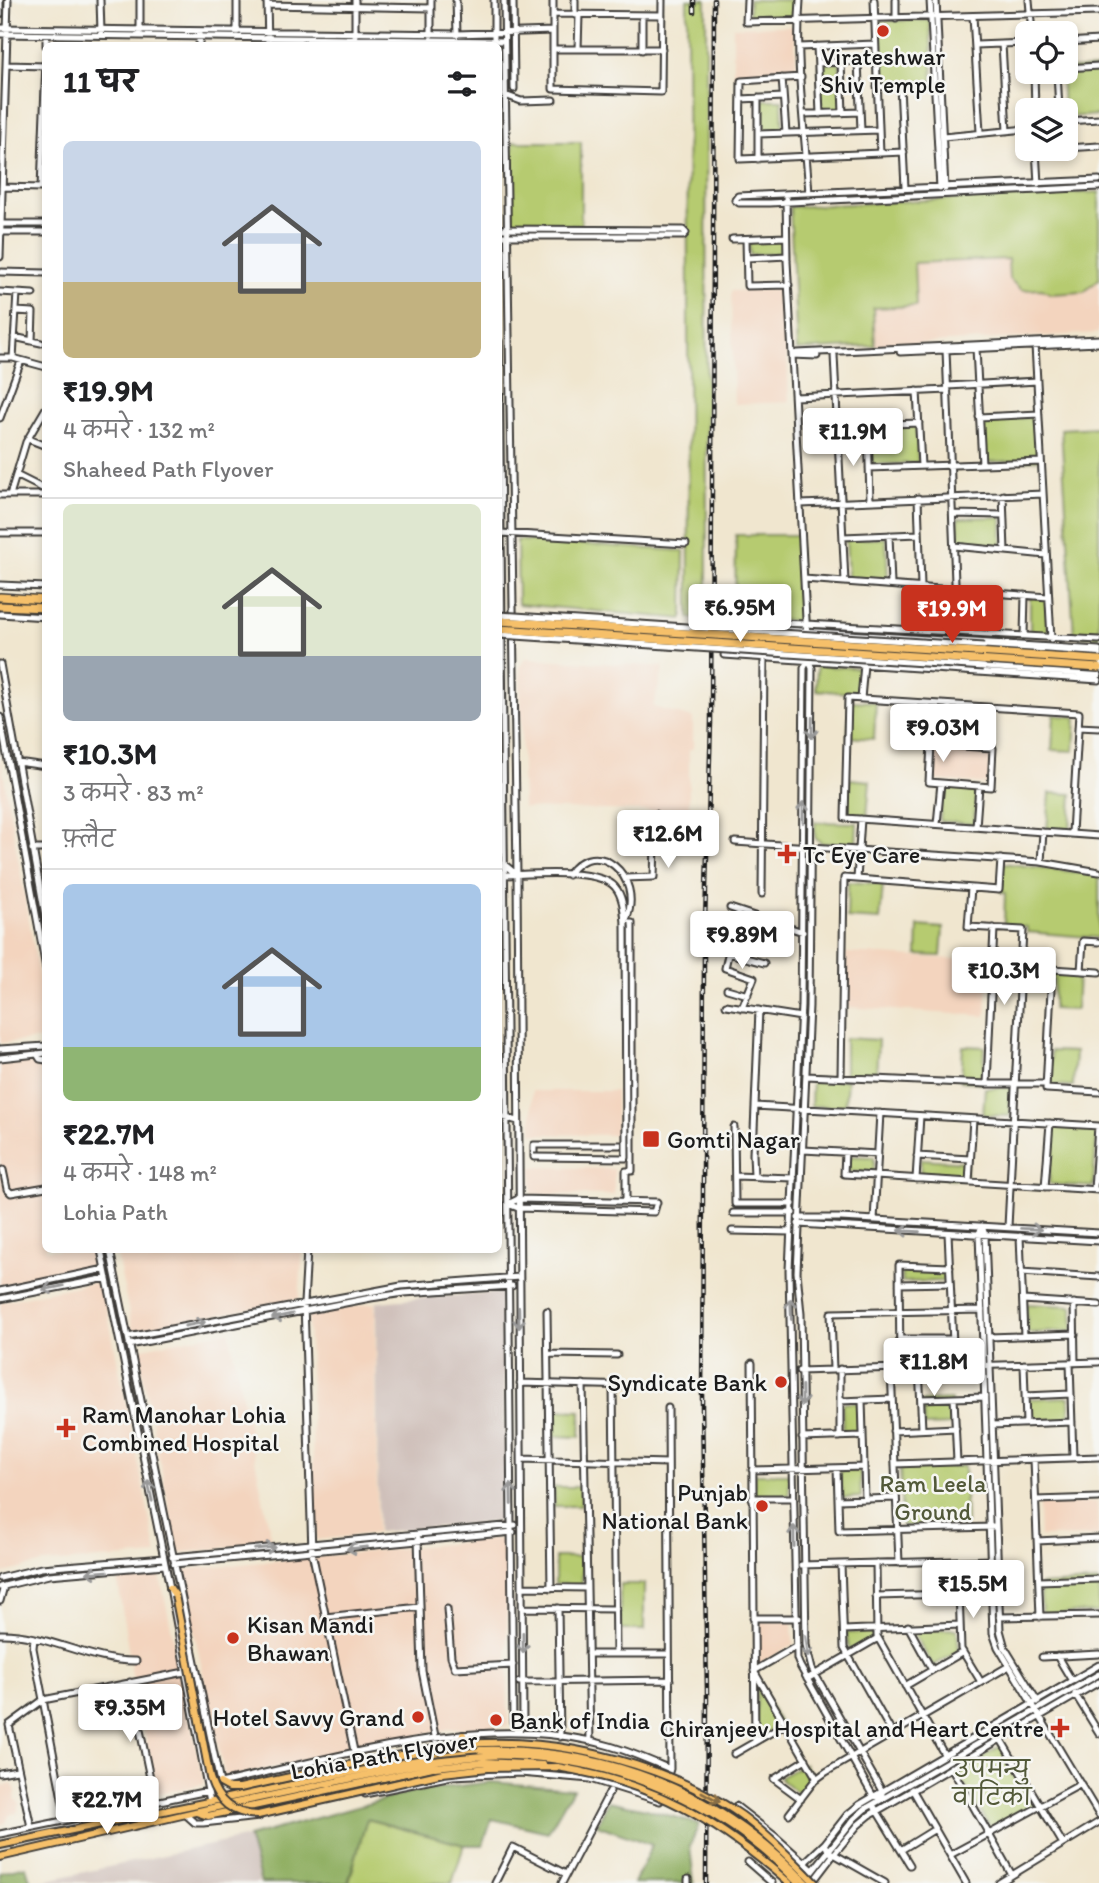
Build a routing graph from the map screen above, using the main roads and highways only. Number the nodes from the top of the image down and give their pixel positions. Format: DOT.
graph roads {
  1 [pos="42,600"];
  2 [pos="1,604"];
  3 [pos="42,608"];
  4 [pos="502,621"];
  5 [pos="502,629"];
  6 [pos="1099,660"];
  7 [pos="1099,668"];
  8 [pos="170,1588"];
  9 [pos="463,1735"];
  10 [pos="464,1750"];
  11 [pos="435,1764"];
  12 [pos="558,1767"];
  13 [pos="220,1783"];
  14 [pos="0,1845"];
  15 [pos="0,1857"];
  16 [pos="815,1878"];
  17 [pos="789,1883"];
  18 [pos="798,1883"];
  19 [pos="805,1883"];
  1 -- 2 [label="highway"];
  2 -- 3 [label="highway"];
  4 -- 6 [label="highway, bridge"];
  5 -- 7 [label="highway, bridge"];
  8 -- 12 [label="main road, bridge"];
  9 -- 10 [label="main road"];
  10 -- 14 [label="main road, Lohia Path Flyover"];
  10 -- 19 [label="main road, Lohia Path Flyover, bridge"];
  11 -- 12 [label="main road, Lohia Path Flyover, bridge"];
  11 -- 15 [label="main road, Lohia Path Flyover"];
  11 -- 18 [label="main road, Lohia Path Flyover, bridge"];
  12 -- 17 [label="main road, Lohia Path Flyover, bridge"];
  13 -- 16 [label="main road, Lohia Path Flyover, one-way, bridge"];
}
